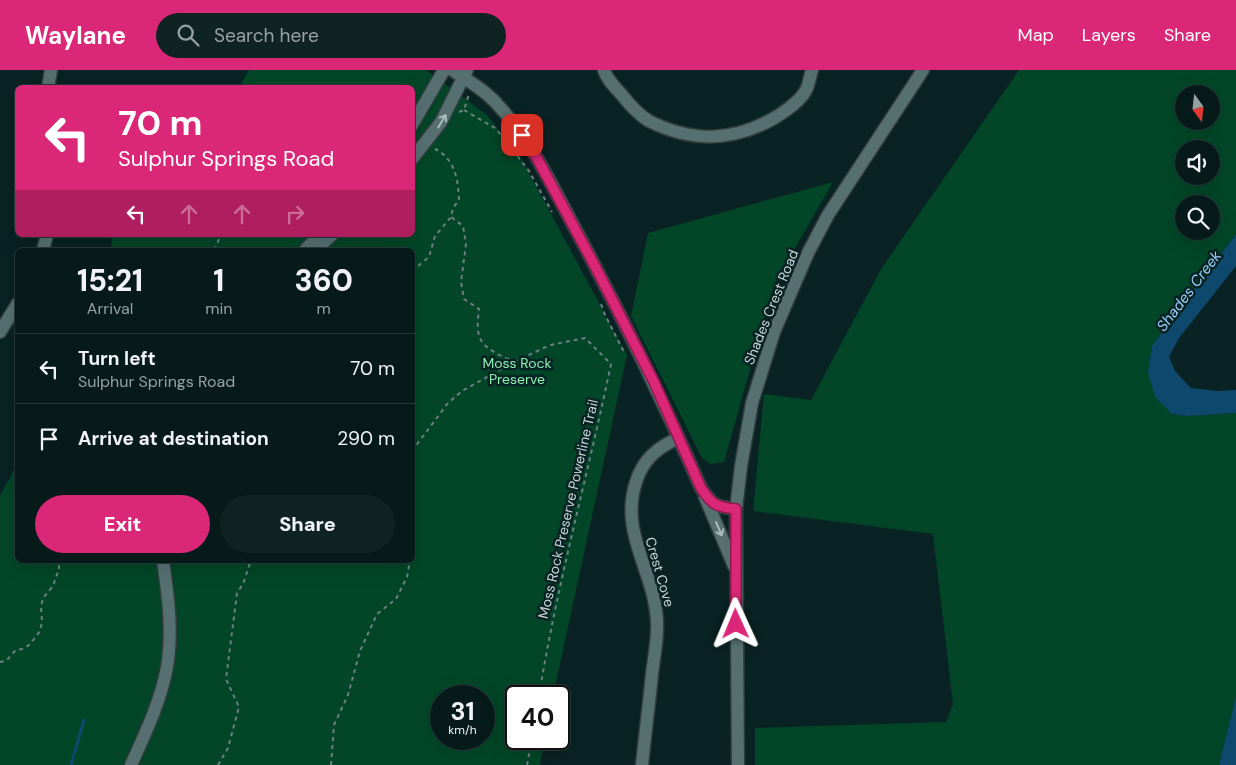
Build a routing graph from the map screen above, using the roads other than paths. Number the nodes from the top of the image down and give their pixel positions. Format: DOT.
graph roads {
  1 [pos="52,70"];
  2 [pos="444,70"];
  3 [pos="452,70"];
  4 [pos="604,70"];
  5 [pos="812,70"];
  6 [pos="923,70"];
  7 [pos="466,74"];
  8 [pos="49,85"];
  9 [pos="415,120"];
  10 [pos="415,156"];
  11 [pos="317,237"];
  12 [pos="330,237"];
  13 [pos="307,248"];
  14 [pos="317,248"];
  15 [pos="15,308"];
  16 [pos="0,332"];
  17 [pos="679,438"];
  18 [pos="701,488"];
  19 [pos="736,509"];
  20 [pos="163,563"];
  21 [pos="736,571"];
  22 [pos="131,765"];
  23 [pos="642,765"];
  24 [pos="738,765"];
  1 -- 8 [label="street"];
  2 -- 9 [label="street"];
  3 -- 7 [label="street"];
  4 -- 5 [label="street"];
  6 -- 19 [label="street, Shades Crest Road"];
  10 -- 7 [label="street, one-way"];
  7 -- 17 [label="street"];
  11 -- 13 [label="street"];
  12 -- 14 [label="street"];
  15 -- 16 [label="street"];
  17 -- 18 [label="street"];
  17 -- 23 [label="street, Crest Cove"];
  18 -- 19 [label="street"];
  18 -- 21 [label="street, one-way"];
  19 -- 21 [label="street, Shades Crest Road"];
  20 -- 22 [label="street"];
  21 -- 24 [label="street, Shades Crest Road"];
}
